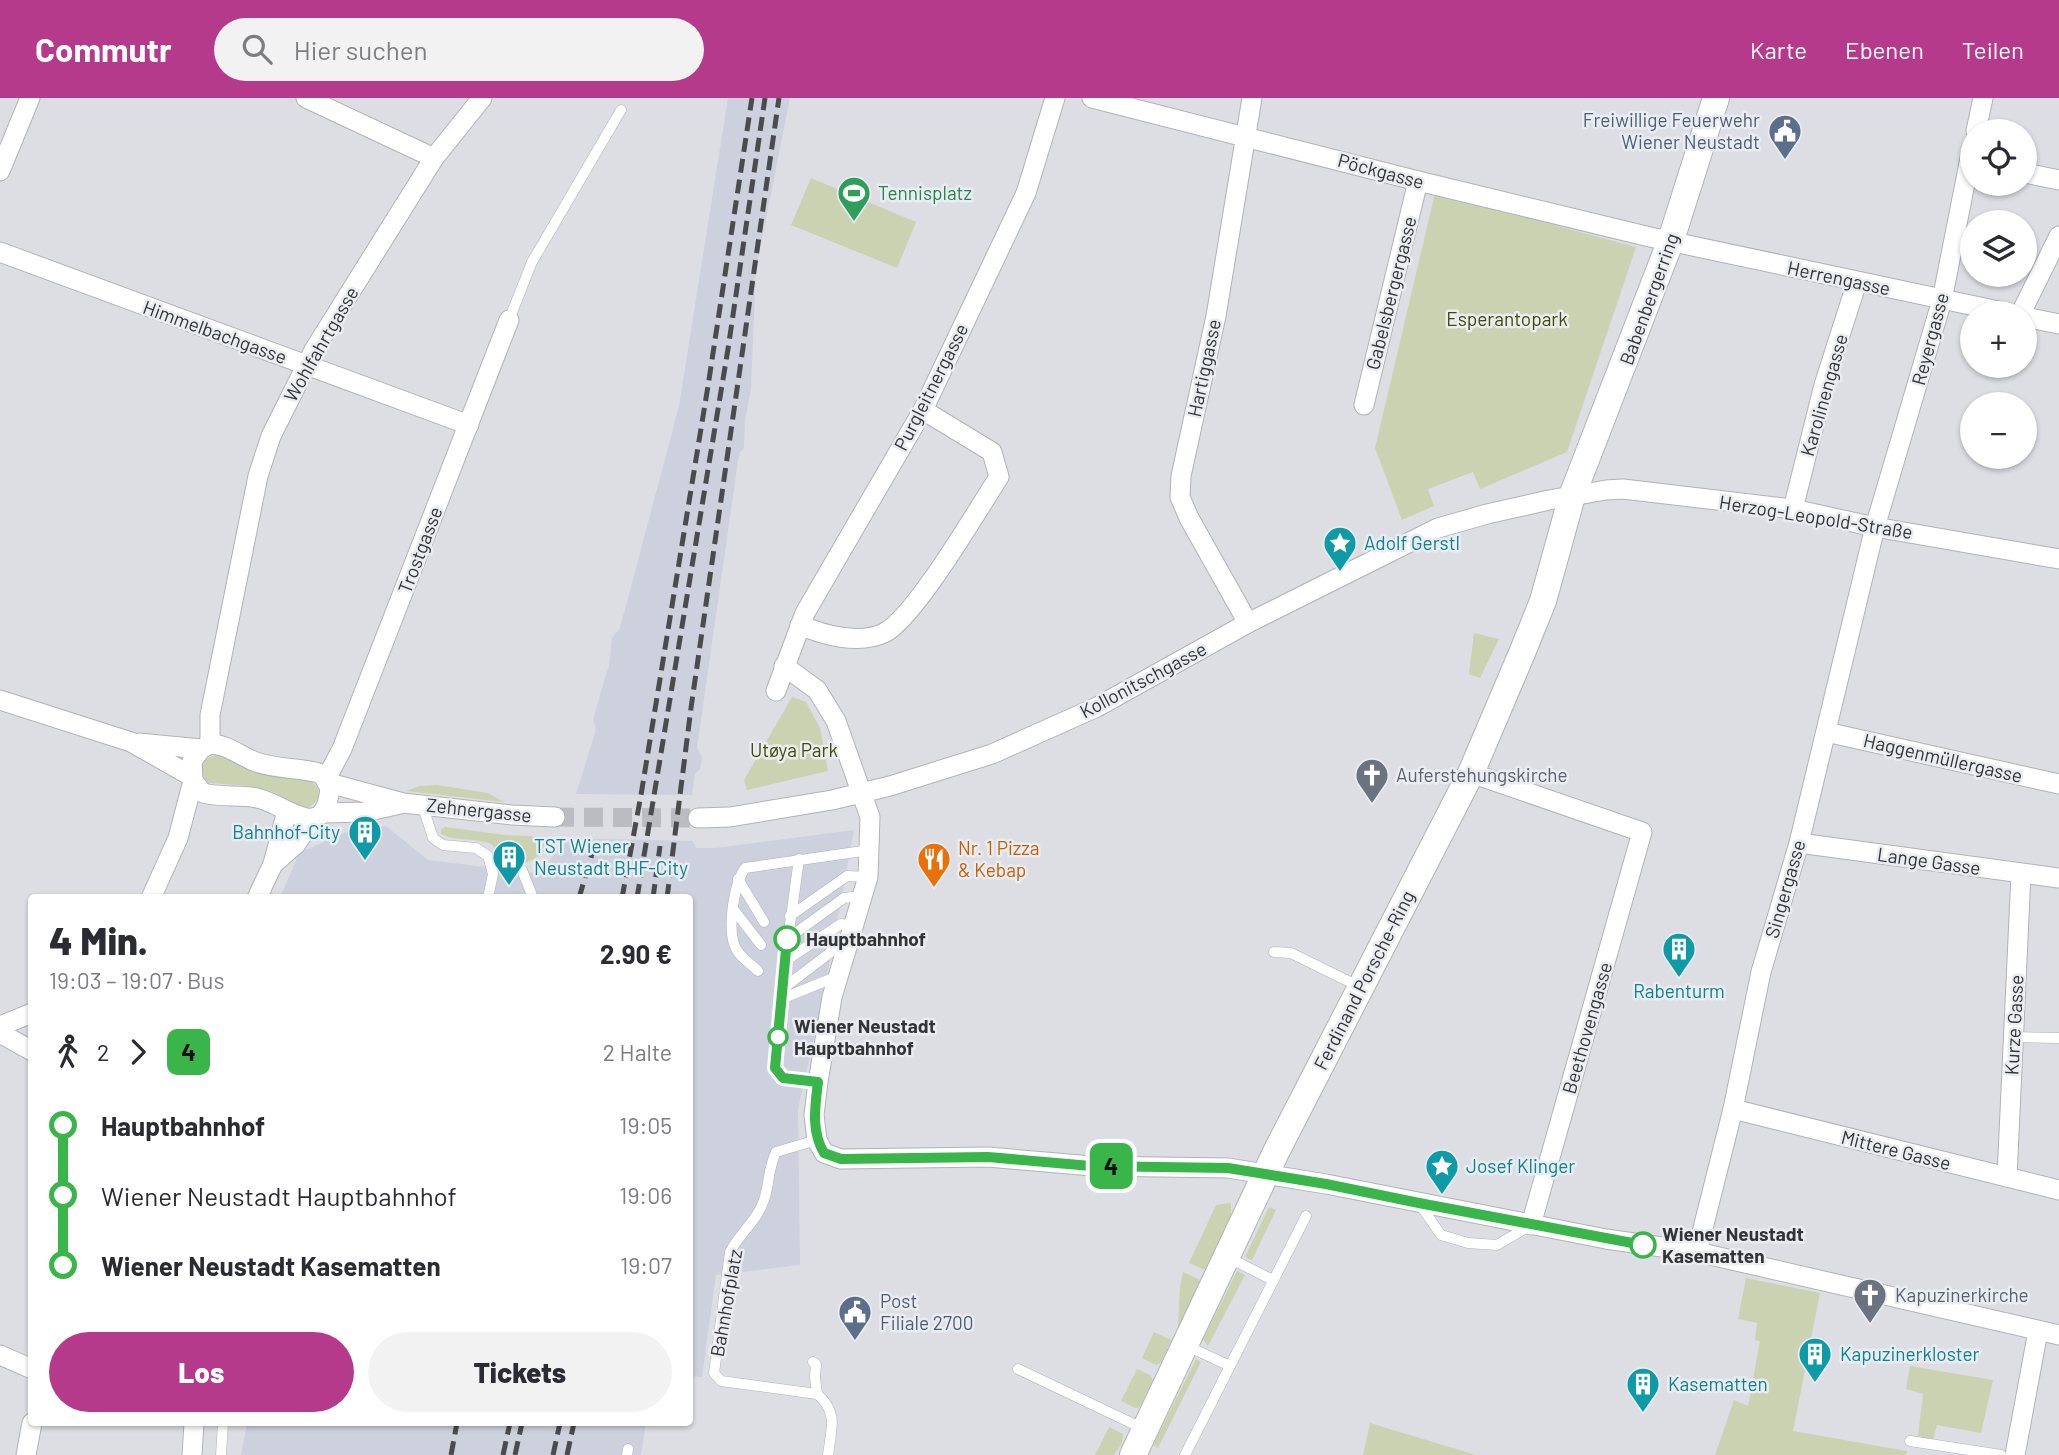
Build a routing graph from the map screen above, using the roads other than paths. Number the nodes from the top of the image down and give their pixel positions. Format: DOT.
graph roads {
  1 [pos="30,98"];
  2 [pos="306,98"];
  3 [pos="482,98"];
  4 [pos="1055,98"];
  5 [pos="1092,98"];
  6 [pos="1252,98"];
  7 [pos="1716,98"];
  8 [pos="1983,98"];
  9 [pos="621,110"];
  10 [pos="1979,119"];
  11 [pos="1244,135"];
  12 [pos="435,158"];
  13 [pos="0,172"];
  14 [pos="2037,175"];
  15 [pos="2059,180"];
  16 [pos="1418,181"];
  17 [pos="1963,196"];
  18 [pos="2059,236"];
  19 [pos="1671,240"];
  20 [pos="0,252"];
  21 [pos="1857,282"];
  22 [pos="1942,300"];
  23 [pos="2029,301"];
  24 [pos="1960,304"];
  25 [pos="2037,318"];
  26 [pos="509,320"];
  27 [pos="2059,324"];
  28 [pos="304,365"];
  29 [pos="1364,405"];
  30 [pos="923,410"];
  31 [pos="469,425"];
  32 [pos="1572,496"];
  33 [pos="1793,509"];
  34 [pos="1875,527"];
  35 [pos="2059,559"];
  36 [pos="1248,623"];
  37 [pos="800,625"];
  38 [pos="784,666"];
  39 [pos="776,691"];
  40 [pos="0,700"];
  41 [pos="1826,732"];
  42 [pos="131,742"];
  43 [pos="205,746"];
  44 [pos="1471,773"];
  45 [pos="192,778"];
  46 [pos="328,781"];
  47 [pos="2059,785"];
  48 [pos="862,793"];
  49 [pos="211,795"];
  50 [pos="412,804"];
  51 [pos="286,811"];
  52 [pos="318,815"];
  53 [pos="555,817"];
  54 [pos="698,818"];
  55 [pos="178,838"];
  56 [pos="1799,843"];
  57 [pos="870,850"];
  58 [pos="799,859"];
  59 [pos="273,864"];
  60 [pos="522,870"];
  61 [pos="2021,874"];
  62 [pos="868,877"];
  63 [pos="738,878"];
  64 [pos="2059,878"];
  65 [pos="153,894"];
  66 [pos="259,894"];
  67 [pos="489,894"];
  68 [pos="531,894"];
  69 [pos="862,896"];
  70 [pos="734,910"];
  71 [pos="790,916"];
  72 [pos="764,922"];
  73 [pos="854,926"];
  74 [pos="785,941"];
  75 [pos="761,945"];
  76 [pos="846,951"];
  77 [pos="1274,951"];
  78 [pos="782,963"];
  79 [pos="758,971"];
  80 [pos="838,976"];
  81 [pos="1361,987"];
  82 [pos="778,991"];
  83 [pos="28,1015"];
  84 [pos="0,1026"];
  85 [pos="0,1033"];
  86 [pos="2013,1037"];
  87 [pos="2059,1038"];
  88 [pos="28,1050"];
  89 [pos="818,1082"];
  90 [pos="1733,1109"];
  91 [pos="817,1140"];
  92 [pos="1266,1174"];
  93 [pos="2007,1177"];
  94 [pos="2059,1190"];
  95 [pos="1419,1203"];
  96 [pos="1306,1216"];
  97 [pos="1531,1225"];
  98 [pos="1697,1252"];
  99 [pos="1226,1257"];
  100 [pos="1273,1280"];
  101 [pos="2038,1331"];
  102 [pos="2059,1335"];
  103 [pos="1185,1345"];
  104 [pos="0,1354"];
  105 [pos="813,1362"];
  106 [pos="1230,1366"];
  107 [pos="28,1367"];
  108 [pos="1018,1369"];
  109 [pos="817,1394"];
  110 [pos="31,1426"];
  111 [pos="194,1426"];
  112 [pos="223,1426"];
  113 [pos="1145,1429"];
  114 [pos="1910,1441"];
  115 [pos="26,1455"];
  116 [pos="192,1455"];
  117 [pos="221,1455"];
  118 [pos="828,1455"];
  119 [pos="1133,1455"];
  120 [pos="1185,1455"];
  121 [pos="2001,1455"];
  122 [pos="2015,1455"];
  1 -- 13 [label="street"];
  2 -- 12 [label="street"];
  3 -- 12 [label="street, Wohlfahrtgasse"];
  4 -- 30 [label="street, Purgleitnergasse"];
  5 -- 11 [label="street, Pöckgasse"];
  6 -- 11 [label="street, Hartiggasse"];
  7 -- 19 [label="street, Babenbergerring"];
  8 -- 10 [label="street"];
  9 -- 26 [label="lane"];
  11 -- 16 [label="street, Pöckgasse"];
  11 -- 36 [label="street, Hartiggasse"];
  12 -- 28 [label="street, Wohlfahrtgasse"];
  14 -- 15 [label="street"];
  16 -- 19 [label="street, Pöckgasse"];
  16 -- 29 [label="street, Gabelsbergergasse"];
  17 -- 22 [label="street, Reyergasse"];
  18 -- 23 [label="street"];
  19 -- 21 [label="street, Herrengasse"];
  19 -- 32 [label="street, Babenbergerring"];
  20 -- 28 [label="street, Himmelbachgasse"];
  21 -- 22 [label="street, Herrengasse"];
  21 -- 33 [label="street, Karolinengasse"];
  22 -- 24 [label="street, Herrengasse"];
  22 -- 34 [label="street, Reyergasse"];
  25 -- 27 [label="street"];
  26 -- 31 [label="street, Trostgasse"];
  28 -- 31 [label="street, Himmelbachgasse"];
  28 -- 43 [label="street, Wohlfahrtgasse"];
  30 -- 37 [label="street, Purgleitnergasse"];
  30 -- 37 [label="street"];
  31 -- 46 [label="street, Trostgasse"];
  32 -- 33 [label="street, Herzog-Leopold-Straße"];
  32 -- 36 [label="street, Kollonitschgasse"];
  32 -- 44 [label="street, Ferdinand Porsche-Ring"];
  33 -- 34 [label="street, Herzog-Leopold-Straße"];
  34 -- 35 [label="street, Herzog-Leopold-Straße"];
  34 -- 41 [label="street, Singergasse"];
  36 -- 48 [label="street, Kollonitschgasse"];
  37 -- 38 [label="street, Purgleitnergasse"];
  38 -- 39 [label="street, Purgleitnergasse"];
  38 -- 48 [label="street"];
  40 -- 42 [label="street"];
  41 -- 47 [label="street, Haggenmüllergasse"];
  41 -- 56 [label="street, Singergasse"];
  42 -- 43 [label="street"];
  42 -- 45 [label="street"];
  43 -- 45 [label="street, Wohlfahrtgasse"];
  43 -- 46 [label="street, Zehnergasse"];
  44 -- 81 [label="street, Ferdinand Porsche-Ring"];
  44 -- 97 [label="street, Beethovengasse"];
  45 -- 49 [label="street"];
  45 -- 55 [label="street, Wohlfahrtgasse"];
  46 -- 50 [label="street, Zehnergasse"];
  46 -- 52 [label="street, Trostgasse"];
  48 -- 54 [label="street, Kollonitschgasse"];
  48 -- 57 [label="street"];
  49 -- 51 [label="street, Zehnergasse"];
  49 -- 55 [label="street"];
  50 -- 52 [label="street, Zehnergasse"];
  50 -- 53 [label="street, Zehnergasse"];
  50 -- 67 [label="lane"];
  51 -- 52 [label="street, Zehnergasse"];
  51 -- 59 [label="street"];
  52 -- 59 [label="street"];
  55 -- 65 [label="street"];
  56 -- 61 [label="street, Lange Gasse"];
  56 -- 90 [label="street, Singergasse"];
  57 -- 58 [label="lane"];
  57 -- 62 [label="street"];
  58 -- 63 [label="lane"];
  58 -- 71 [label="lane"];
  59 -- 66 [label="street"];
  60 -- 68 [label="lane"];
  61 -- 64 [label="street, Lange Gasse"];
  61 -- 86 [label="street, Kurze Gasse"];
  62 -- 69 [label="street"];
  62 -- 71 [label="lane"];
  63 -- 70 [label="lane"];
  63 -- 72 [label="lane"];
  69 -- 73 [label="street"];
  69 -- 74 [label="lane"];
  70 -- 75 [label="lane"];
  70 -- 79 [label="lane"];
  71 -- 74 [label="lane"];
  73 -- 76 [label="street"];
  73 -- 78 [label="lane"];
  74 -- 78 [label="lane"];
  76 -- 80 [label="street"];
  76 -- 82 [label="lane"];
  77 -- 81 [label="lane"];
  78 -- 82 [label="lane"];
  80 -- 82 [label="lane"];
  80 -- 89 [label="street"];
  81 -- 92 [label="street, Ferdinand Porsche-Ring"];
  82 -- 89 [label="lane"];
  83 -- 84 [label="street"];
  85 -- 88 [label="street"];
  86 -- 87 [label="lane"];
  86 -- 93 [label="street, Kurze Gasse"];
  89 -- 91 [label="street"];
  90 -- 93 [label="street, Mittere Gasse"];
  90 -- 98 [label="street, Singergasse"];
  91 -- 92 [label="street"];
  91 -- 109 [label="lane, Bahnhofplatz"];
  92 -- 95 [label="street"];
  92 -- 99 [label="street, Ferdinand Porsche-Ring"];
  93 -- 94 [label="street, Mittere Gasse"];
  95 -- 97 [label="street"];
  95 -- 97 [label="lane"];
  96 -- 100 [label="lane"];
  97 -- 98 [label="street"];
  98 -- 101 [label="street"];
  99 -- 100 [label="lane"];
  99 -- 103 [label="street, Ferdinand Porsche-Ring"];
  100 -- 106 [label="lane"];
  101 -- 102 [label="street"];
  101 -- 122 [label="street"];
  103 -- 106 [label="lane"];
  103 -- 113 [label="street, Ferdinand Porsche-Ring"];
  104 -- 107 [label="street"];
  105 -- 109 [label="lane"];
  106 -- 120 [label="lane"];
  108 -- 113 [label="lane"];
  109 -- 118 [label="lane"];
  110 -- 115 [label="street"];
  111 -- 116 [label="street"];
  112 -- 117 [label="lane"];
  113 -- 119 [label="street, Ferdinand Porsche-Ring"];
  114 -- 121 [label="lane"];
}
